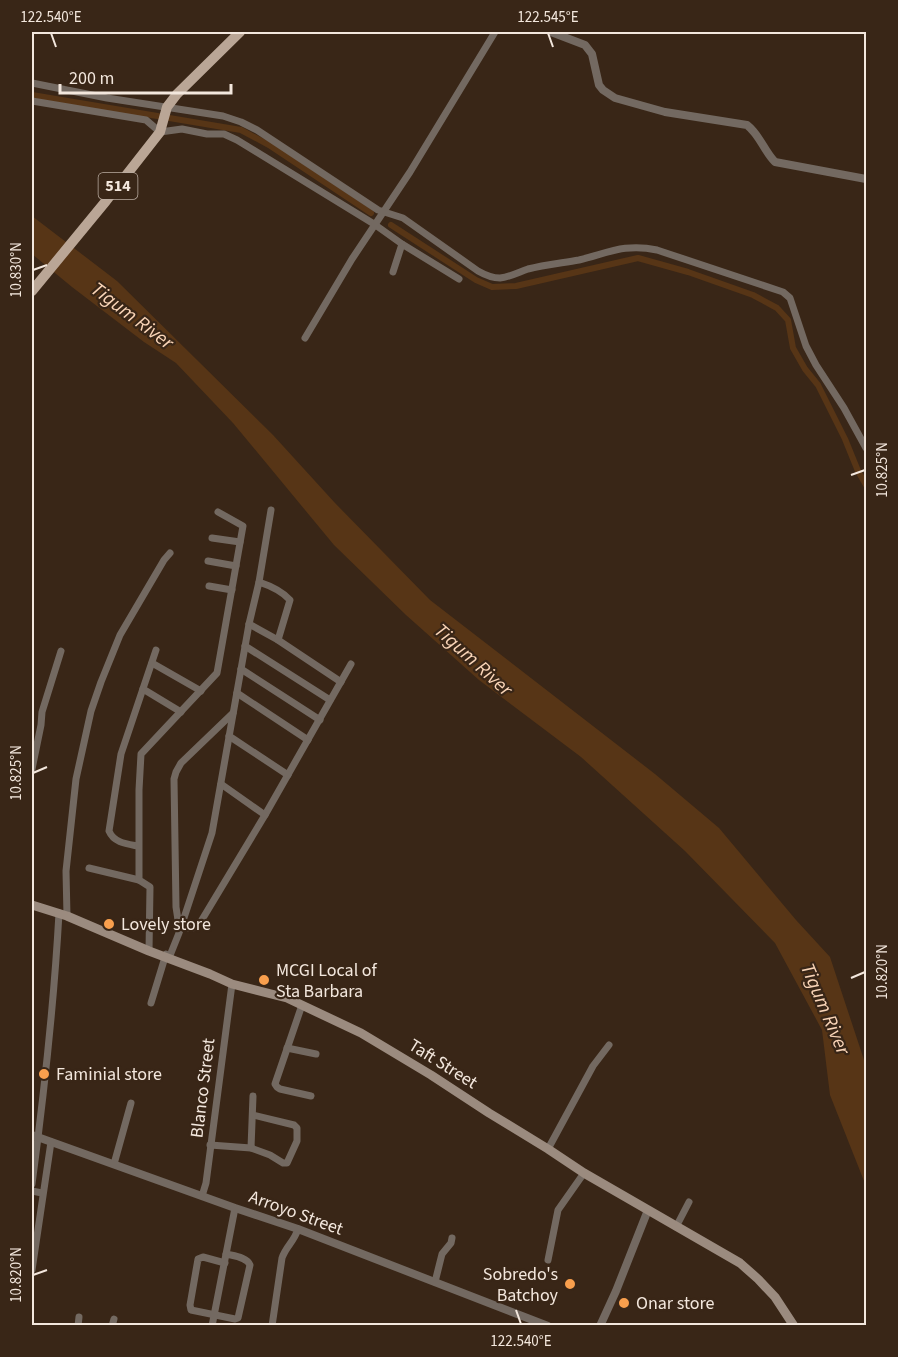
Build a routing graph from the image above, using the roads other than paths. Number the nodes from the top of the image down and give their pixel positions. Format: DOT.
graph roads {
  1 [pos="240,32"];
  2 [pos="495,32"];
  3 [pos="551,32"];
  4 [pos="32,83"];
  5 [pos="32,101"];
  6 [pos="167,108"];
  7 [pos="161,130"];
  8 [pos="867,179"];
  9 [pos="382,212"];
  10 [pos="374,224"];
  11 [pos="402,244"];
  12 [pos="393,272"];
  13 [pos="459,279"];
  14 [pos="32,291"];
  15 [pos="305,338"];
  16 [pos="867,448"];
  17 [pos="272,510"];
  18 [pos="218,512"];
  19 [pos="212,538"];
  20 [pos="240,542"];
  21 [pos="170,553"];
  22 [pos="208,561"];
  23 [pos="236,566"];
  24 [pos="259,582"];
  25 [pos="209,586"];
  26 [pos="232,590"];
  27 [pos="249,624"];
  28 [pos="278,640"];
  29 [pos="245,646"];
  30 [pos="156,650"];
  31 [pos="61,651"];
  32 [pos="152,663"];
  33 [pos="351,664"];
  34 [pos="241,669"];
  35 [pos="341,682"];
  36 [pos="143,689"];
  37 [pos="201,691"];
  38 [pos="237,693"];
  39 [pos="330,700"];
  40 [pos="181,712"];
  41 [pos="233,713"];
  42 [pos="320,720"];
  43 [pos="32,722"];
  44 [pos="41,725"];
  45 [pos="230,736"];
  46 [pos="308,740"];
  47 [pos="32,769"];
  48 [pos="288,775"];
  49 [pos="221,784"];
  50 [pos="265,815"];
  51 [pos="138,846"];
  52 [pos="89,868"];
  53 [pos="139,880"];
  54 [pos="176,892"];
  55 [pos="192,894"];
  56 [pos="32,905"];
  57 [pos="63,914"];
  58 [pos="181,926"];
  59 [pos="148,951"];
  60 [pos="167,958"];
  61 [pos="232,984"];
  62 [pos="151,1002"];
  63 [pos="302,1005"];
  64 [pos="609,1045"];
  65 [pos="286,1048"];
  66 [pos="316,1054"];
  67 [pos="253,1096"];
  68 [pos="311,1096"];
  69 [pos="131,1102"];
  70 [pos="253,1115"];
  71 [pos="35,1136"];
  72 [pos="51,1142"];
  73 [pos="210,1145"];
  74 [pos="251,1148"];
  75 [pos="548,1149"];
  76 [pos="114,1164"];
  77 [pos="584,1173"];
  78 [pos="32,1184"];
  79 [pos="32,1191"];
  80 [pos="42,1193"];
  81 [pos="202,1196"];
  82 [pos="688,1202"];
  83 [pos="235,1208"];
  84 [pos="648,1210"];
  85 [pos="676,1227"];
  86 [pos="298,1229"];
  87 [pos="452,1238"];
  88 [pos="226,1254"];
  89 [pos="548,1260"];
  90 [pos="225,1263"];
  91 [pos="32,1270"];
  92 [pos="435,1282"];
  93 [pos="214,1314"];
  94 [pos="79,1317"];
  95 [pos="78,1326"];
  96 [pos="212,1326"];
  97 [pos="272,1326"];
  98 [pos="548,1326"];
  99 [pos="600,1326"];
  100 [pos="794,1326"];
  1 -- 6 [label="main road, 514"];
  2 -- 9 [label="street"];
  3 -- 8 [label="street"];
  4 -- 6 [label="street"];
  5 -- 7 [label="street"];
  6 -- 7 [label="main road, 514"];
  6 -- 9 [label="street"];
  7 -- 10 [label="street"];
  7 -- 14 [label="main road, 514"];
  9 -- 10 [label="street"];
  9 -- 16 [label="street"];
  10 -- 11 [label="street"];
  10 -- 15 [label="street"];
  11 -- 12 [label="street"];
  11 -- 13 [label="street"];
  17 -- 24 [label="street"];
  18 -- 20 [label="street"];
  19 -- 20 [label="street"];
  20 -- 23 [label="street"];
  21 -- 57 [label="street"];
  22 -- 23 [label="street"];
  23 -- 26 [label="street"];
  24 -- 27 [label="street"];
  24 -- 28 [label="street"];
  25 -- 26 [label="street"];
  26 -- 37 [label="street"];
  27 -- 28 [label="street"];
  27 -- 29 [label="street"];
  28 -- 35 [label="street"];
  29 -- 34 [label="street"];
  29 -- 39 [label="street"];
  30 -- 32 [label="street"];
  31 -- 44 [label="street"];
  32 -- 36 [label="street"];
  32 -- 37 [label="street"];
  33 -- 35 [label="street"];
  34 -- 38 [label="street"];
  34 -- 42 [label="street"];
  35 -- 39 [label="street"];
  36 -- 40 [label="street"];
  36 -- 51 [label="street"];
  37 -- 40 [label="street"];
  38 -- 41 [label="street"];
  38 -- 46 [label="street"];
  39 -- 42 [label="street"];
  40 -- 51 [label="street"];
  41 -- 45 [label="street"];
  41 -- 54 [label="street"];
  42 -- 46 [label="street"];
  43 -- 44 [label="street"];
  44 -- 47 [label="street"];
  45 -- 48 [label="street"];
  45 -- 49 [label="street"];
  46 -- 48 [label="street"];
  48 -- 50 [label="street"];
  49 -- 50 [label="street"];
  49 -- 55 [label="street"];
  50 -- 58 [label="street"];
  51 -- 53 [label="street"];
  52 -- 53 [label="street"];
  53 -- 59 [label="street"];
  54 -- 55 [label="street"];
  54 -- 58 [label="street"];
  55 -- 58 [label="street"];
  56 -- 57 [label="main road, Taft Street"];
  57 -- 59 [label="main road, Taft Street"];
  57 -- 71 [label="street"];
  58 -- 60 [label="street"];
  59 -- 60 [label="main road, Taft Street"];
  60 -- 61 [label="main road, Taft Street"];
  60 -- 62 [label="street"];
  61 -- 63 [label="main road, Taft Street"];
  61 -- 73 [label="street, Blanco Street"];
  63 -- 65 [label="street"];
  63 -- 75 [label="main road, Taft Street"];
  64 -- 75 [label="street"];
  65 -- 66 [label="street"];
  65 -- 68 [label="street"];
  67 -- 70 [label="street"];
  69 -- 76 [label="street"];
  70 -- 74 [label="street"];
  70 -- 74 [label="street"];
  71 -- 72 [label="street, Arroyo Street"];
  71 -- 78 [label="street"];
  72 -- 76 [label="street, Arroyo Street"];
  72 -- 80 [label="street"];
  73 -- 74 [label="street"];
  73 -- 81 [label="street, Blanco Street"];
  75 -- 77 [label="main road, Taft Street"];
  76 -- 81 [label="street, Arroyo Street"];
  77 -- 84 [label="main road, Taft Street"];
  77 -- 89 [label="street"];
  79 -- 80 [label="street"];
  80 -- 91 [label="street"];
  81 -- 83 [label="street, Arroyo Street"];
  82 -- 85 [label="street"];
  83 -- 86 [label="street, Arroyo Street"];
  83 -- 88 [label="street"];
  84 -- 85 [label="main road, Taft Street"];
  84 -- 99 [label="street"];
  85 -- 100 [label="main road, Taft Street"];
  86 -- 92 [label="street, Arroyo Street"];
  86 -- 97 [label="street"];
  87 -- 92 [label="street"];
  88 -- 90 [label="street"];
  88 -- 93 [label="street"];
  90 -- 93 [label="street"];
  90 -- 93 [label="street"];
  92 -- 98 [label="street, Arroyo Street"];
  93 -- 96 [label="street"];
  94 -- 95 [label="street"];
}
